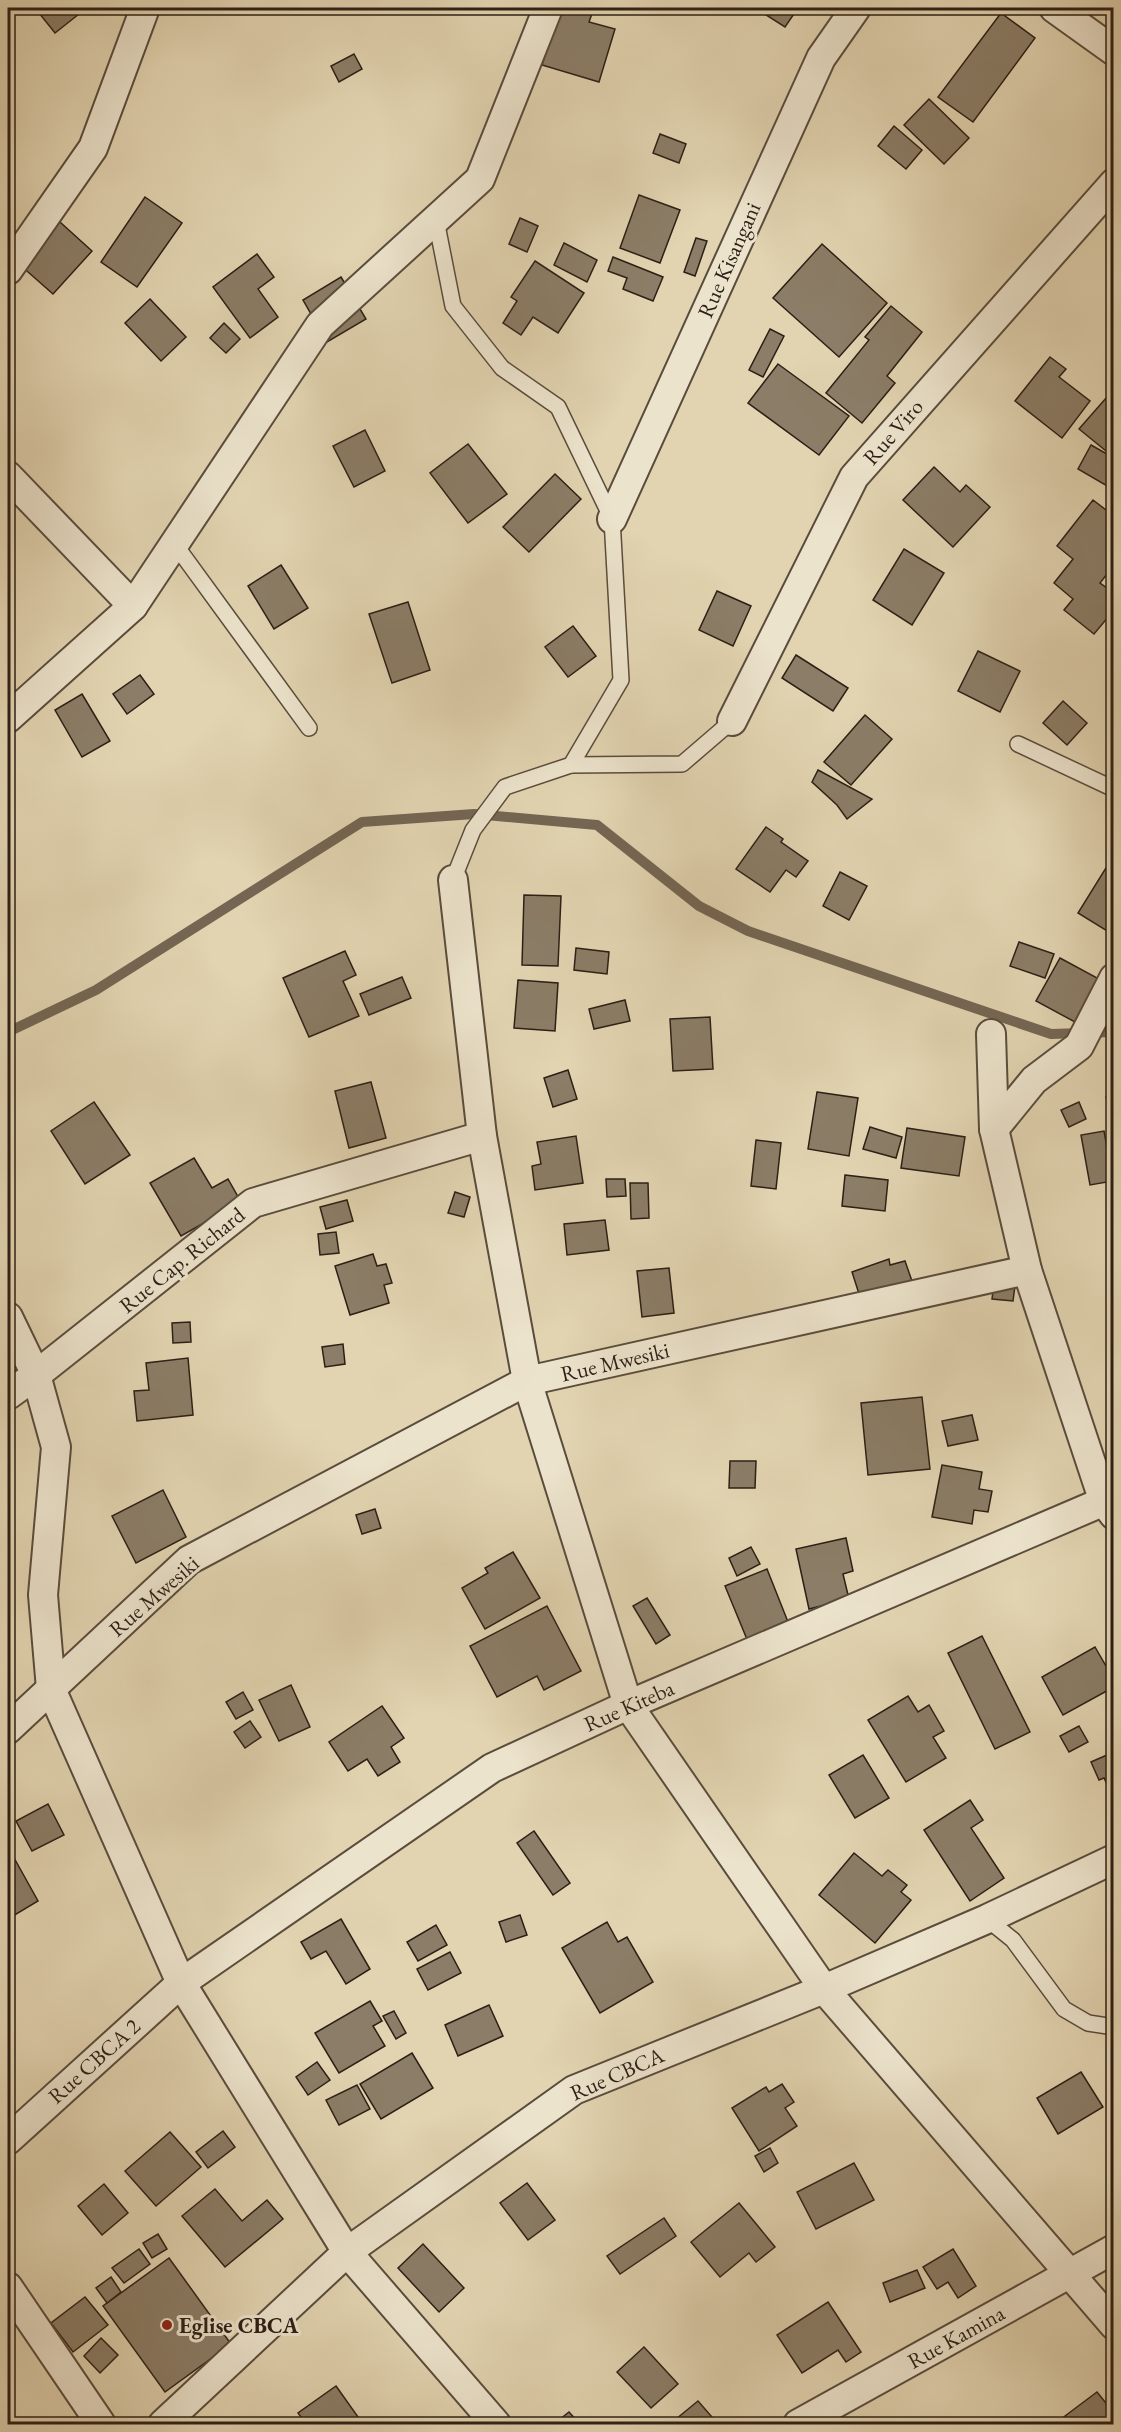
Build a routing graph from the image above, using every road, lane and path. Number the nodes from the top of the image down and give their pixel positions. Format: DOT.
graph roads {
  1 [pos="145,8"];
  2 [pos="548,8"];
  3 [pos="856,8"];
  4 [pos="1054,8"];
  5 [pos="1113,51"];
  6 [pos="1113,183"];
  7 [pos="436,220"];
  8 [pos="8,270"];
  9 [pos="8,476"];
  10 [pos="612,519"];
  11 [pos="174,543"];
  12 [pos="134,606"];
  13 [pos="8,718"];
  14 [pos="732,721"];
  15 [pos="309,728"];
  16 [pos="1018,744"];
  17 [pos="571,765"];
  18 [pos="1113,789"];
  19 [pos="453,880"];
  20 [pos="1113,978"];
  21 [pos="991,1034"];
  22 [pos="994,1129"];
  23 [pos="482,1136"];
  24 [pos="1027,1270"];
  25 [pos="8,1317"];
  26 [pos="36,1375"];
  27 [pos="527,1381"];
  28 [pos="8,1395"];
  29 [pos="1110,1505"];
  30 [pos="51,1689"];
  31 [pos="628,1705"];
  32 [pos="8,1729"];
  33 [pos="1113,1859"];
  34 [pos="987,1919"];
  35 [pos="181,1983"];
  36 [pos="824,1989"];
  37 [pos="1113,2027"];
  38 [pos="8,2140"];
  39 [pos="1113,2249"];
  40 [pos="347,2252"];
  41 [pos="1070,2275"];
  42 [pos="8,2287"];
  43 [pos="1113,2325"];
  44 [pos="101,2424"];
  45 [pos="163,2424"];
  46 [pos="496,2424"];
  47 [pos="798,2424"];
  1 -- 8 [label="street"];
  2 -- 7 [label="street"];
  3 -- 10 [label="street, Rue Kisangani"];
  4 -- 5 [label="street"];
  6 -- 14 [label="street, Rue Viro"];
  7 -- 10 [label="lane"];
  7 -- 11 [label="street"];
  9 -- 12 [label="street"];
  10 -- 17 [label="lane"];
  11 -- 12 [label="street"];
  11 -- 15 [label="lane"];
  12 -- 13 [label="street"];
  14 -- 17 [label="lane"];
  16 -- 18 [label="lane"];
  17 -- 19 [label="lane"];
  19 -- 23 [label="street"];
  20 -- 22 [label="street"];
  21 -- 22 [label="street"];
  22 -- 24 [label="street"];
  23 -- 26 [label="street, Rue Cap. Richard"];
  23 -- 27 [label="street"];
  24 -- 27 [label="street, Rue Mwesiki"];
  24 -- 29 [label="street"];
  25 -- 26 [label="street"];
  26 -- 28 [label="street, Rue Cap. Richard"];
  26 -- 30 [label="street"];
  27 -- 30 [label="street, Rue Mwesiki"];
  27 -- 31 [label="street"];
  29 -- 31 [label="street, Rue Kiteba"];
  30 -- 32 [label="street, Rue Mwesiki"];
  30 -- 35 [label="street"];
  31 -- 35 [label="street, Rue Kiteba"];
  31 -- 36 [label="street"];
  33 -- 34 [label="street, Rue CBCA"];
  34 -- 36 [label="street, Rue CBCA"];
  34 -- 37 [label="lane"];
  35 -- 38 [label="street, Rue CBCA 2"];
  35 -- 40 [label="street"];
  36 -- 40 [label="street, Rue CBCA"];
  36 -- 41 [label="street"];
  39 -- 41 [label="street, Rue Kamina"];
  40 -- 45 [label="street, Rue CBCA"];
  40 -- 46 [label="street"];
  41 -- 43 [label="street"];
  41 -- 47 [label="street, Rue Kamina"];
  42 -- 44 [label="street"];
}
